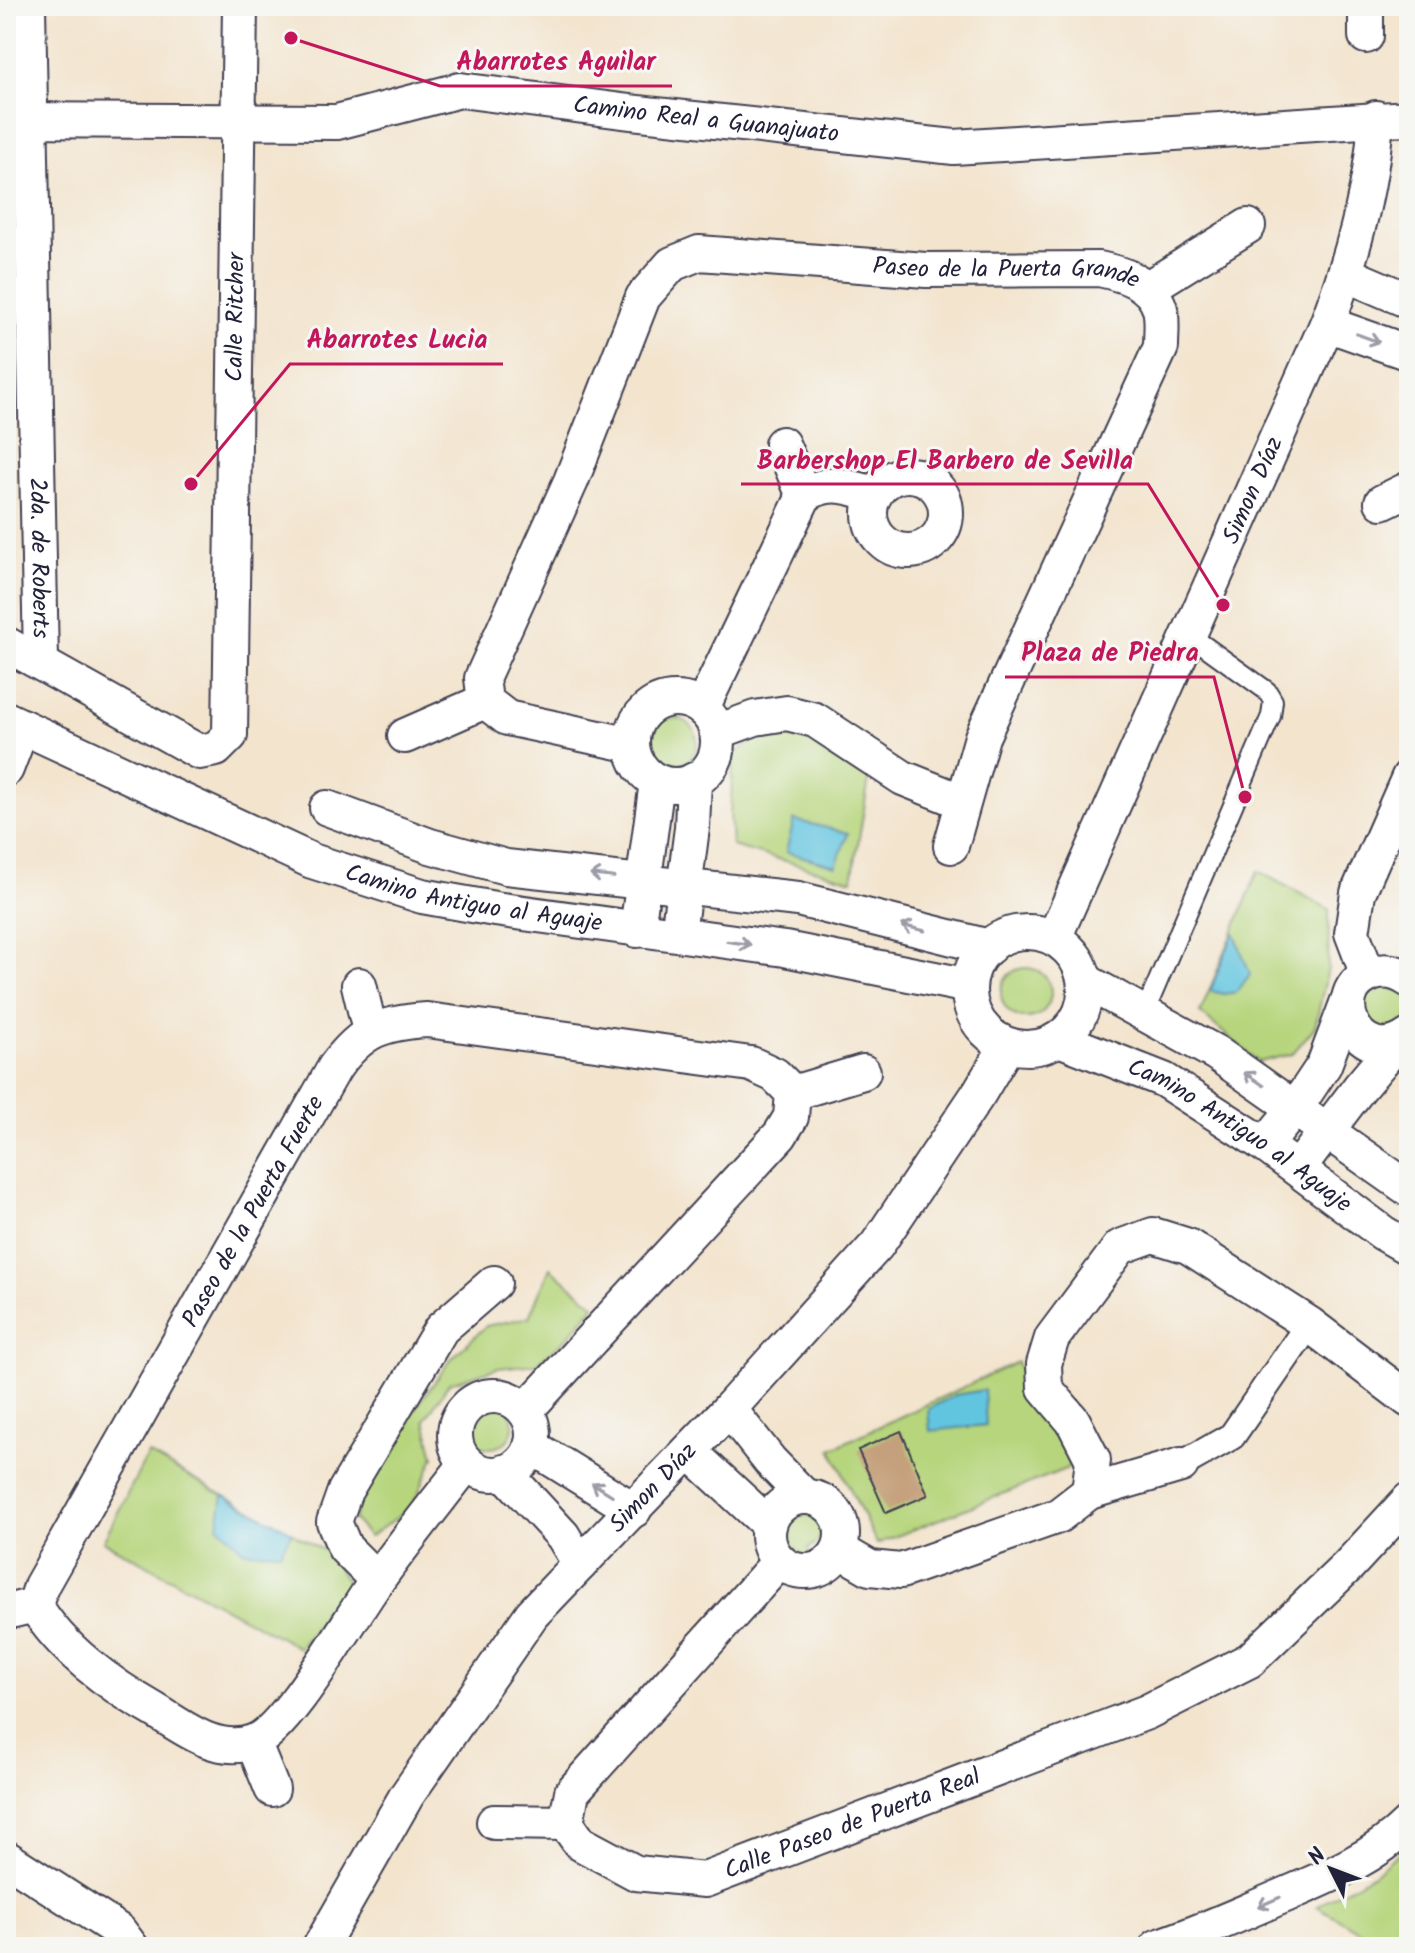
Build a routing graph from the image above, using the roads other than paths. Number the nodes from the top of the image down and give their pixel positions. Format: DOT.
graph roads {
  1 [pos="28,6"];
  2 [pos="240,6"];
  3 [pos="1392,118"];
  4 [pos="18,120"];
  5 [pos="237,120"];
  6 [pos="1248,226"];
  7 [pos="1346,274"];
  8 [pos="1148,288"];
  9 [pos="1409,301"];
  10 [pos="1327,324"];
  11 [pos="1409,353"];
  12 [pos="782,444"];
  13 [pos="875,494"];
  14 [pos="804,496"];
  15 [pos="1188,634"];
  16 [pos="6,644"];
  17 [pos="41,661"];
  18 [pos="485,701"];
  19 [pos="710,720"];
  20 [pos="14,723"];
  21 [pos="405,736"];
  22 [pos="632,745"];
  23 [pos="6,769"];
  24 [pos="1409,777"];
  25 [pos="694,780"];
  26 [pos="657,782"];
  27 [pos="963,802"];
  28 [pos="327,808"];
  29 [pos="951,846"];
  30 [pos="506,867"];
  31 [pos="644,881"];
  32 [pos="685,886"];
  33 [pos="495,909"];
  34 [pos="637,930"];
  35 [pos="678,934"];
  36 [pos="1054,938"];
  37 [pos="989,947"];
  38 [pos="1409,980"];
  39 [pos="1085,981"];
  40 [pos="359,985"];
  41 [pos="969,986"];
  42 [pos="1358,988"];
  43 [pos="1144,1014"];
  44 [pos="370,1031"];
  45 [pos="1059,1039"];
  46 [pos="1403,1040"];
  47 [pos="1007,1046"];
  48 [pos="863,1072"];
  49 [pos="793,1093"];
  50 [pos="1296,1107"];
  51 [pos="1328,1130"];
  52 [pos="1265,1145"];
  53 [pos="1298,1169"];
  54 [pos="1409,1189"];
  55 [pos="1409,1248"];
  56 [pos="494,1283"];
  57 [pos="1309,1324"];
  58 [pos="1409,1400"];
  59 [pos="729,1409"];
  60 [pos="525,1411"];
  61 [pos="531,1446"];
  62 [pos="689,1451"];
  63 [pos="467,1463"];
  64 [pos="1181,1465"];
  65 [pos="504,1472"];
  66 [pos="1089,1492"];
  67 [pos="805,1497"];
  68 [pos="1409,1500"];
  69 [pos="634,1510"];
  70 [pos="769,1525"];
  71 [pos="839,1550"];
  72 [pos="779,1562"];
  73 [pos="580,1564"];
  74 [pos="377,1580"];
  75 [pos="21,1609"];
  76 [pos="253,1742"];
  77 [pos="272,1789"];
  78 [pos="494,1822"];
  79 [pos="566,1823"];
  80 [pos="1409,1823"];
  81 [pos="6,1858"];
  82 [pos="1194,1942"];
  83 [pos="131,1947"];
  84 [pos="320,1947"];
  85 [pos="1157,1947"];
  1 -- 4 [label="street, 2da. de Roberts"];
  2 -- 5 [label="street, Calle Ritcher"];
  3 -- 5 [label="street, Camino Real a Guanajuato"];
  3 -- 7 [label="street, Simon Díaz"];
  4 -- 5 [label="street, Camino Real a Guanajuato"];
  4 -- 17 [label="street, 2da. de Roberts"];
  5 -- 17 [label="street, Calle Ritcher"];
  6 -- 8 [label="street"];
  7 -- 9 [label="street"];
  7 -- 10 [label="street, Simon Díaz"];
  8 -- 18 [label="street, Paseo de la Puerta Grande"];
  8 -- 27 [label="street, Paseo de la Puerta Grande"];
  10 -- 11 [label="street, one-way"];
  10 -- 15 [label="street, Simon Díaz"];
  12 -- 14 [label="street"];
  13 -- 14 [label="street"];
  14 -- 19 [label="street"];
  15 -- 36 [label="street, Simon Díaz"];
  15 -- 43 [label="lane"];
  16 -- 17 [label="street"];
  18 -- 21 [label="street"];
  18 -- 22 [label="street"];
  19 -- 22 [label="street"];
  19 -- 25 [label="street"];
  19 -- 27 [label="street"];
  20 -- 23 [label="street"];
  20 -- 33 [label="street, Camino Antiguo al Aguaje"];
  22 -- 26 [label="street"];
  24 -- 42 [label="street"];
  25 -- 26 [label="street"];
  25 -- 32 [label="street"];
  26 -- 31 [label="street"];
  27 -- 29 [label="street, Paseo de la Puerta Grande"];
  28 -- 30 [label="street, Camino Antiguo al Aguaje"];
  31 -- 30 [label="street, Camino Antiguo al Aguaje, one-way"];
  30 -- 33 [label="street"];
  31 -- 32 [label="street, Camino Antiguo al Aguaje"];
  31 -- 34 [label="street"];
  32 -- 35 [label="street"];
  37 -- 32 [label="street, Camino Antiguo al Aguaje, one-way"];
  33 -- 34 [label="street, Camino Antiguo al Aguaje"];
  34 -- 35 [label="street, Camino Antiguo al Aguaje"];
  35 -- 41 [label="street, Camino Antiguo al Aguaje, one-way"];
  36 -- 37 [label="street"];
  36 -- 39 [label="street"];
  37 -- 41 [label="street"];
  38 -- 42 [label="street"];
  39 -- 43 [label="street"];
  39 -- 45 [label="street"];
  40 -- 44 [label="street"];
  41 -- 47 [label="street"];
  42 -- 46 [label="street"];
  42 -- 50 [label="street"];
  50 -- 43 [label="street, one-way"];
  44 -- 49 [label="street, Paseo de la Puerta Fuerte"];
  44 -- 75 [label="street, Paseo de la Puerta Fuerte"];
  45 -- 47 [label="street"];
  45 -- 52 [label="street, Camino Antiguo al Aguaje"];
  46 -- 51 [label="street"];
  47 -- 59 [label="street, Simon Díaz"];
  48 -- 49 [label="street"];
  49 -- 60 [label="street"];
  50 -- 51 [label="street"];
  50 -- 52 [label="street"];
  51 -- 53 [label="street"];
  51 -- 54 [label="street"];
  52 -- 53 [label="street, Camino Antiguo al Aguaje"];
  53 -- 55 [label="street, Camino Antiguo al Aguaje"];
  56 -- 74 [label="street"];
  57 -- 58 [label="street"];
  57 -- 64 [label="street"];
  57 -- 66 [label="street"];
  59 -- 62 [label="street, Simon Díaz"];
  59 -- 67 [label="street"];
  60 -- 61 [label="street"];
  60 -- 63 [label="street"];
  61 -- 65 [label="street"];
  69 -- 61 [label="street, one-way"];
  62 -- 69 [label="street, Simon Díaz"];
  62 -- 70 [label="street"];
  63 -- 65 [label="street"];
  63 -- 74 [label="street"];
  64 -- 66 [label="street"];
  65 -- 73 [label="street"];
  66 -- 71 [label="street"];
  67 -- 70 [label="street"];
  67 -- 71 [label="street"];
  68 -- 79 [label="street, Calle Paseo de Puerta Real"];
  69 -- 73 [label="street, Simon Díaz"];
  70 -- 72 [label="street"];
  71 -- 72 [label="street"];
  72 -- 79 [label="street"];
  73 -- 84 [label="street, Simon Díaz"];
  74 -- 76 [label="street"];
  75 -- 76 [label="street, Paseo de la Puerta Fuerte"];
  76 -- 77 [label="street"];
  78 -- 79 [label="street"];
  80 -- 82 [label="street, one-way"];
  81 -- 83 [label="street"];
  82 -- 85 [label="street"];
}
